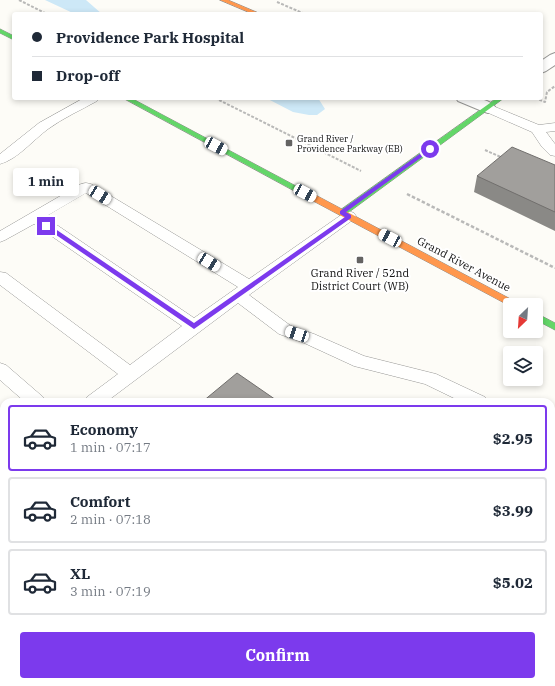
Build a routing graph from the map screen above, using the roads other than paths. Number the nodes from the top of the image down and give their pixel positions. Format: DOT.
graph roads {
  1 [pos="223,0"];
  2 [pos="253,12"];
  3 [pos="0,31"];
  4 [pos="12,37"];
  5 [pos="555,58"];
  6 [pos="543,67"];
  7 [pos="90,100"];
  8 [pos="130,100"];
  9 [pos="469,100"];
  10 [pos="498,100"];
  11 [pos="488,108"];
  12 [pos="555,127"];
  13 [pos="537,130"];
  14 [pos="555,152"];
  15 [pos="0,160"];
  16 [pos="346,214"];
  17 [pos="34,217"];
  18 [pos="0,237"];
  19 [pos="0,277"];
  20 [pos="244,291"];
  21 [pos="503,299"];
  22 [pos="543,320"];
  23 [pos="194,326"];
  24 [pos="555,327"];
  25 [pos="0,370"];
  26 [pos="130,374"];
  27 [pos="32,398"];
  28 [pos="98,398"];
  29 [pos="470,398"];
  1 -- 2 [label="main road"];
  3 -- 4 [label="main road"];
  5 -- 6 [label="street"];
  7 -- 15 [label="lane"];
  8 -- 16 [label="main road, Grand River Avenue"];
  9 -- 11 [label="street"];
  10 -- 11 [label="main road"];
  11 -- 13 [label="lane"];
  11 -- 16 [label="main road"];
  12 -- 13 [label="lane"];
  13 -- 14 [label="lane"];
  16 -- 20 [label="lane"];
  16 -- 21 [label="main road, Grand River Avenue"];
  17 -- 18 [label="lane"];
  17 -- 20 [label="lane"];
  17 -- 23 [label="lane"];
  19 -- 26 [label="lane"];
  20 -- 23 [label="lane"];
  20 -- 29 [label="lane"];
  22 -- 24 [label="main road"];
  23 -- 26 [label="lane"];
  25 -- 27 [label="lane"];
  26 -- 28 [label="lane"];
}
